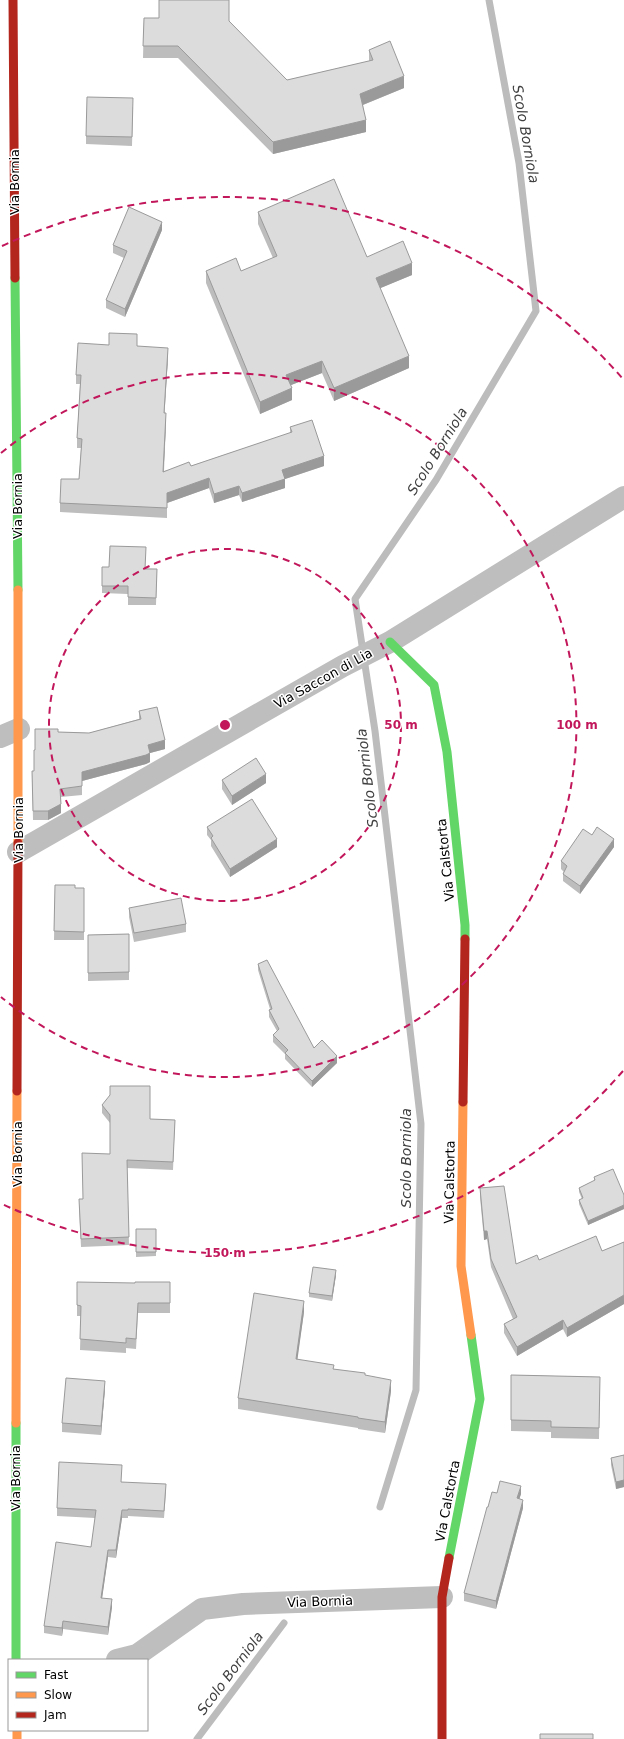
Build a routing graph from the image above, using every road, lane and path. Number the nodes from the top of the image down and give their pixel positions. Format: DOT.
graph roads {
  1 [pos="13,0"];
  2 [pos="624,497"];
  3 [pos="382,646"];
  4 [pos="9,733"];
  5 [pos="18,852"];
  6 [pos="442,1597"];
  7 [pos="16,1659"];
  8 [pos="121,1659"];
  9 [pos="442,1739"];
  1 -- 4 [label="street, Via Bornia"];
  2 -- 3 [label="street, Via Saccon di Lia"];
  3 -- 5 [label="street, Via Saccon di Lia"];
  3 -- 6 [label="street, Via Calstorta"];
  4 -- 5 [label="street, Via Bornia"];
  5 -- 7 [label="street, Via Bornia"];
  6 -- 8 [label="street, Via Bornia"];
  6 -- 9 [label="street, Via Calstorta"];
}
